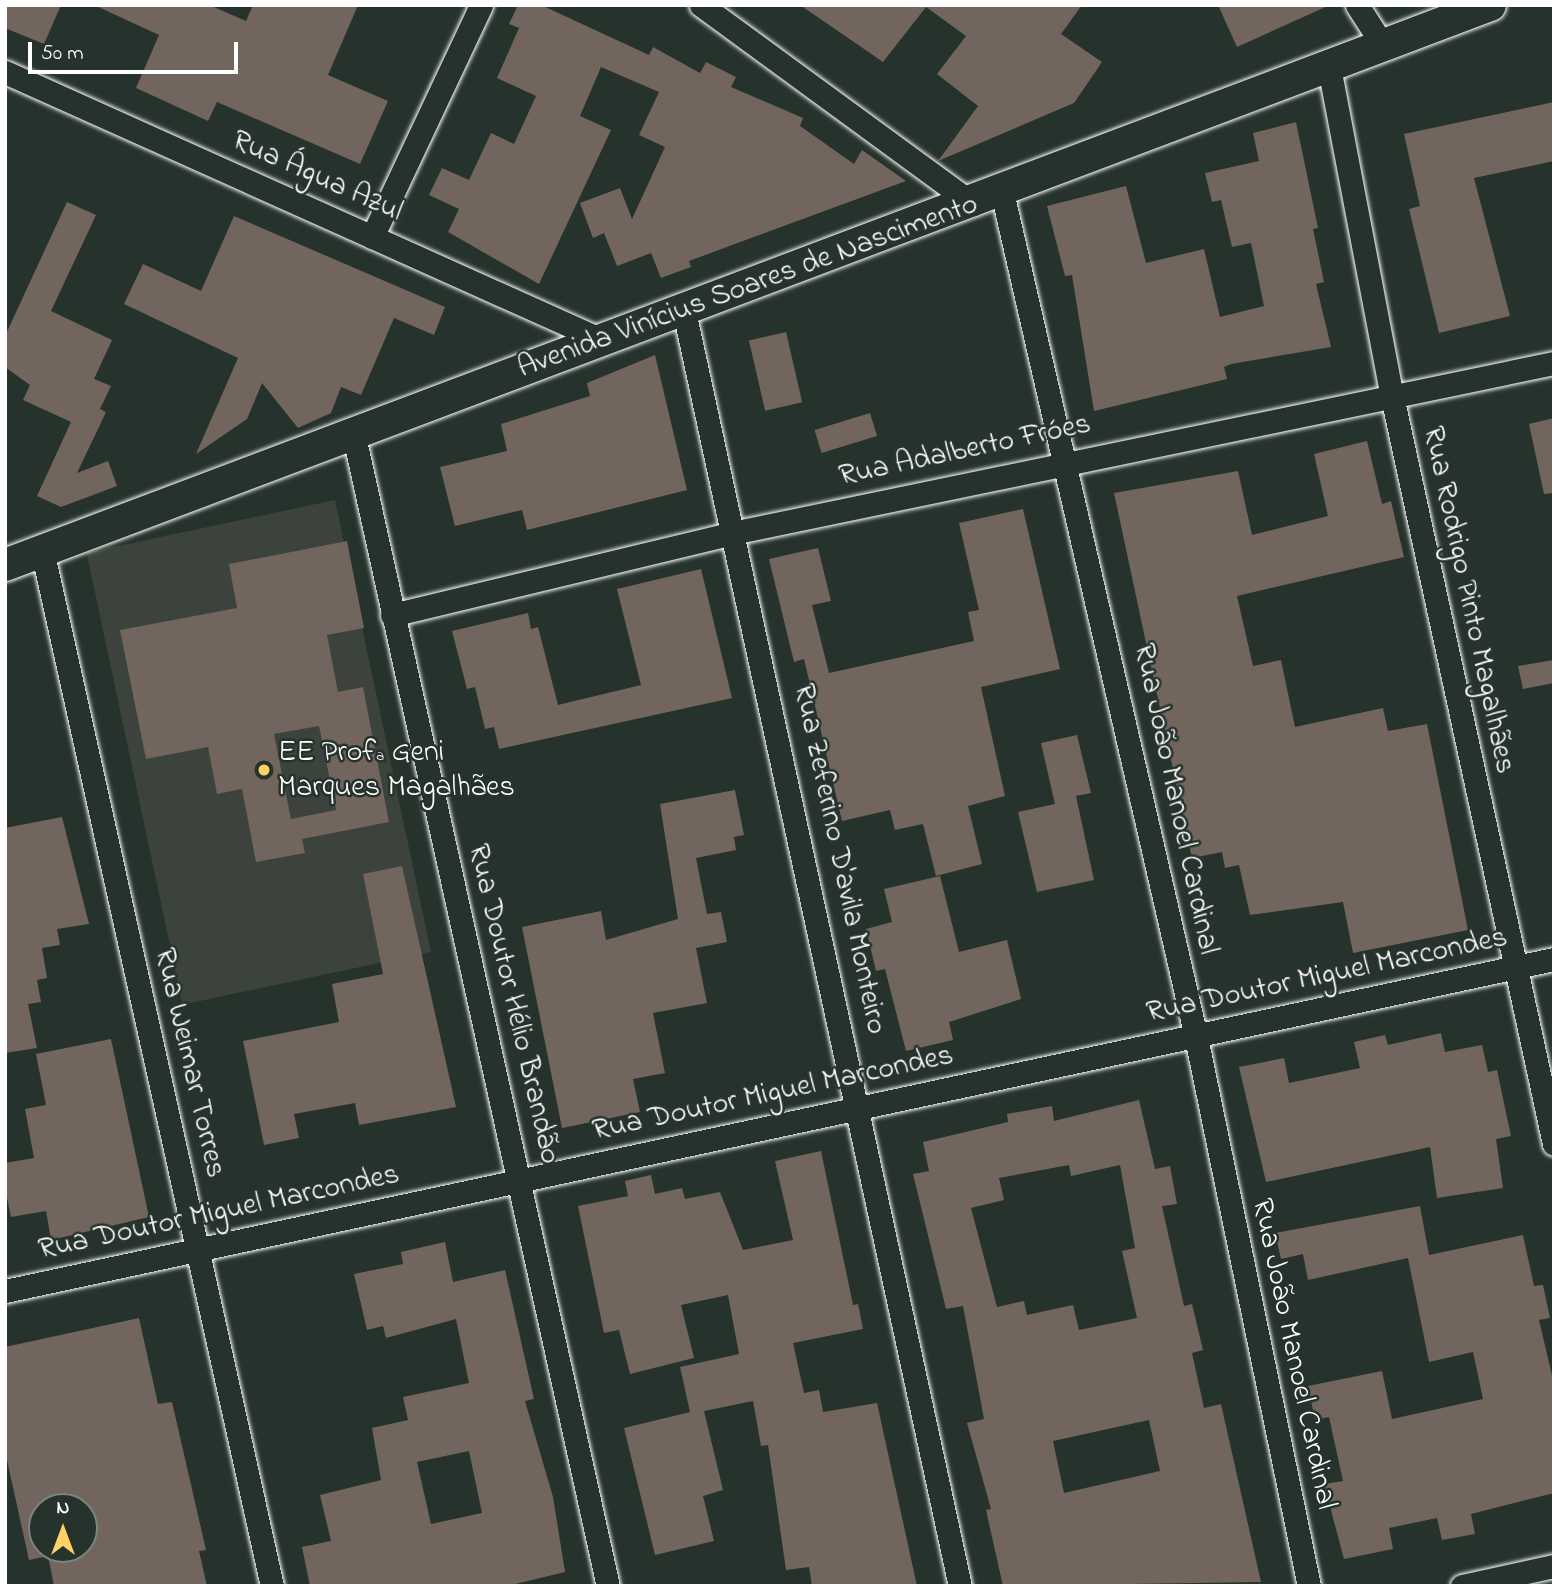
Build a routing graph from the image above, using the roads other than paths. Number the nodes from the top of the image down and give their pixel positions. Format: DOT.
graph roads {
  1 [pos="481,5"];
  2 [pos="701,5"];
  3 [pos="1490,5"];
  4 [pos="1365,8"];
  5 [pos="1382,44"];
  6 [pos="1329,67"];
  7 [pos="5,72"];
  8 [pos="1002,192"];
  9 [pos="973,204"];
  10 [pos="372,237"];
  11 [pos="684,311"];
  12 [pos="602,340"];
  13 [pos="1554,363"];
  14 [pos="1392,396"];
  15 [pos="354,436"];
  16 [pos="1068,461"];
  17 [pos="737,532"];
  18 [pos="43,554"];
  19 [pos="5,565"];
  20 [pos="392,615"];
  21 [pos="1554,959"];
  22 [pos="1516,966"];
  23 [pos="1196,1037"];
  24 [pos="860,1108"];
  25 [pos="1554,1144"];
  26 [pos="521,1179"];
  27 [pos="200,1253"];
  28 [pos="5,1291"];
  29 [pos="1554,1566"];
  30 [pos="272,1586"];
  31 [pos="608,1586"];
  32 [pos="960,1586"];
  33 [pos="1309,1586"];
  34 [pos="1462,1586"];
  1 -- 10 [label="street"];
  2 -- 9 [label="street"];
  3 -- 5 [label="street, Avenida Vinícius Soares de Nascimento"];
  4 -- 5 [label="street"];
  5 -- 6 [label="street, Avenida Vinícius Soares de Nascimento"];
  6 -- 8 [label="street, Avenida Vinícius Soares de Nascimento"];
  6 -- 14 [label="street, Rua Rodrigo Pinto Magalhães"];
  7 -- 10 [label="street, Rua Água Azul"];
  8 -- 9 [label="street, Avenida Vinícius Soares de Nascimento"];
  8 -- 16 [label="street, Rua João Manoel Cardinal"];
  9 -- 11 [label="street, Avenida Vinícius Soares de Nascimento"];
  10 -- 12 [label="street, Rua Água Azul"];
  11 -- 12 [label="street, Avenida Vinícius Soares de Nascimento"];
  11 -- 17 [label="street, Rua Zeferino D'avila Monteiro"];
  12 -- 15 [label="street, Avenida Vinícius Soares de Nascimento"];
  13 -- 14 [label="street, Rua Adalberto Fróes"];
  14 -- 16 [label="street, Rua Adalberto Fróes"];
  14 -- 22 [label="street, Rua Rodrigo Pinto Magalhães"];
  15 -- 18 [label="street, Avenida Vinícius Soares de Nascimento"];
  15 -- 20 [label="street, Rua Doutor Hélio Brandão"];
  16 -- 17 [label="street, Rua Adalberto Fróes"];
  16 -- 23 [label="street, Rua João Manoel Cardinal"];
  17 -- 20 [label="street, Rua Adalberto Fróes"];
  17 -- 24 [label="street, Rua Zeferino D'avila Monteiro"];
  18 -- 19 [label="street, Avenida Vinícius Soares de Nascimento"];
  18 -- 27 [label="street, Rua Weimar Torres"];
  20 -- 26 [label="street, Rua Doutor Hélio Brandão"];
  21 -- 22 [label="street, Rua Doutor Miguel Marcondes"];
  22 -- 23 [label="street, Rua Doutor Miguel Marcondes"];
  22 -- 25 [label="street, Rua Rodrigo Pinto Magalhães"];
  23 -- 24 [label="street, Rua Doutor Miguel Marcondes"];
  23 -- 33 [label="street, Rua João Manoel Cardinal"];
  24 -- 26 [label="street, Rua Doutor Miguel Marcondes"];
  24 -- 32 [label="street, Rua Zeferino D'avila Monteiro"];
  26 -- 27 [label="street, Rua Doutor Miguel Marcondes"];
  26 -- 31 [label="street, Rua Doutor Hélio Brandão"];
  27 -- 28 [label="street, Rua Doutor Miguel Marcondes"];
  27 -- 30 [label="street, Rua Weimar Torres"];
  29 -- 34 [label="street"];
}
